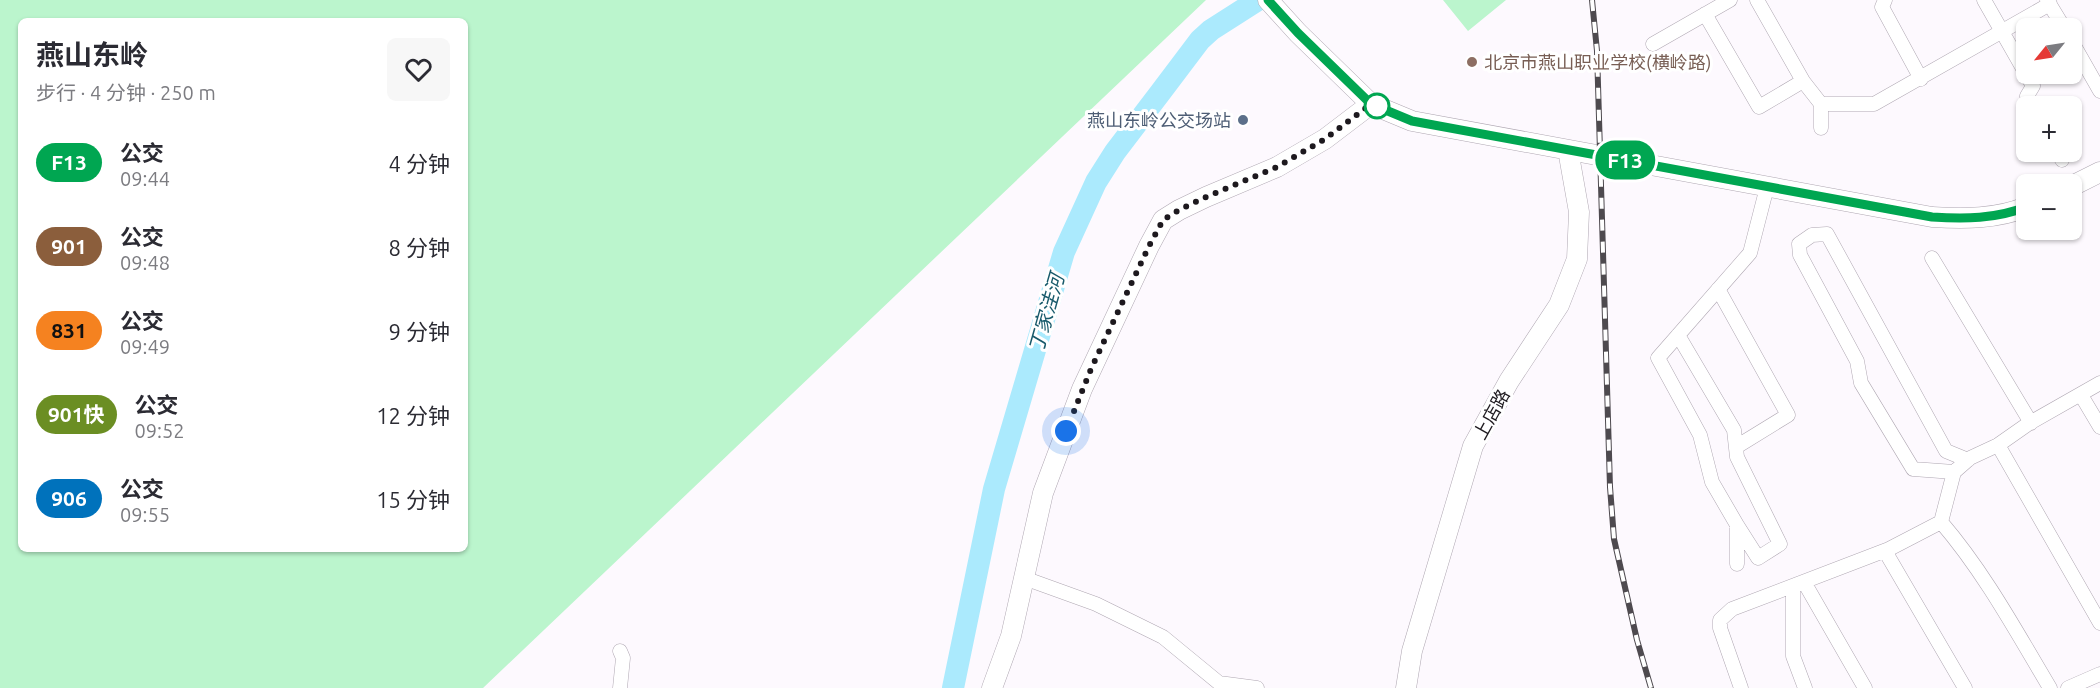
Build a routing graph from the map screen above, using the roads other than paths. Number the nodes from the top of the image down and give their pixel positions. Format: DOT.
graph roads {
  1 [pos="1730,0"];
  2 [pos="1757,0"];
  3 [pos="1885,0"];
  4 [pos="1984,0"];
  5 [pos="2048,2"];
  6 [pos="1272,5"];
  7 [pos="1705,14"];
  8 [pos="2058,18"];
  9 [pos="2002,32"];
  10 [pos="1653,44"];
  11 [pos="2082,60"];
  12 [pos="1921,79"];
  13 [pos="1803,81"];
  14 [pos="2100,91"];
  15 [pos="2027,96"];
  16 [pos="1371,104"];
  17 [pos="1821,104"];
  18 [pos="1821,128"];
  19 [pos="1568,150"];
  20 [pos="2100,172"];
  21 [pos="2082,181"];
  22 [pos="1767,187"];
  23 [pos="2016,210"];
  24 [pos="1932,258"];
  25 [pos="1718,290"];
  26 [pos="1678,335"];
  27 [pos="2100,384"];
  28 [pos="2081,395"];
  29 [pos="2031,423"];
  30 [pos="2100,427"];
  31 [pos="1998,445"];
  32 [pos="1736,447"];
  33 [pos="1968,460"];
  34 [pos="1954,472"];
  35 [pos="1941,522"];
  36 [pos="1737,525"];
  37 [pos="1885,551"];
  38 [pos="1737,564"];
  39 [pos="1024,578"];
  40 [pos="1799,584"];
  41 [pos="2100,623"];
  42 [pos="620,651"];
  43 [pos="2100,674"];
  44 [pos="620,688"];
  45 [pos="992,688"];
  46 [pos="1257,688"];
  47 [pos="1406,688"];
  48 [pos="1741,688"];
  49 [pos="1805,688"];
  50 [pos="1865,688"];
  51 [pos="1965,688"];
  52 [pos="2050,688"];
  53 [pos="2068,688"];
  1 -- 7 [label="street"];
  2 -- 13 [label="street"];
  3 -- 12 [label="street"];
  4 -- 9 [label="street"];
  5 -- 8 [label="street"];
  5 -- 9 [label="street"];
  6 -- 16 [label="street"];
  7 -- 10 [label="street"];
  7 -- 13 [label="street"];
  9 -- 12 [label="street"];
  9 -- 15 [label="street"];
  11 -- 14 [label="street"];
  12 -- 17 [label="street"];
  13 -- 17 [label="street"];
  16 -- 19 [label="street"];
  16 -- 39 [label="street"];
  17 -- 18 [label="street"];
  19 -- 22 [label="street"];
  19 -- 47 [label="street, 上店路"];
  20 -- 21 [label="street"];
  22 -- 23 [label="street"];
  22 -- 25 [label="street"];
  24 -- 29 [label="street"];
  25 -- 26 [label="street"];
  25 -- 32 [label="street"];
  26 -- 32 [label="street"];
  26 -- 36 [label="street"];
  27 -- 28 [label="street"];
  28 -- 29 [label="street"];
  28 -- 30 [label="street"];
  29 -- 31 [label="street"];
  31 -- 33 [label="street"];
  31 -- 41 [label="street"];
  32 -- 36 [label="street"];
  33 -- 34 [label="street"];
  33 -- 34 [label="street"];
  34 -- 35 [label="street"];
  35 -- 37 [label="street"];
  35 -- 52 [label="street"];
  36 -- 38 [label="street"];
  37 -- 40 [label="street"];
  37 -- 51 [label="street"];
  39 -- 45 [label="street"];
  39 -- 46 [label="street"];
  40 -- 48 [label="street"];
  40 -- 49 [label="street"];
  40 -- 50 [label="street"];
  42 -- 44 [label="street"];
  43 -- 53 [label="street"];
}
